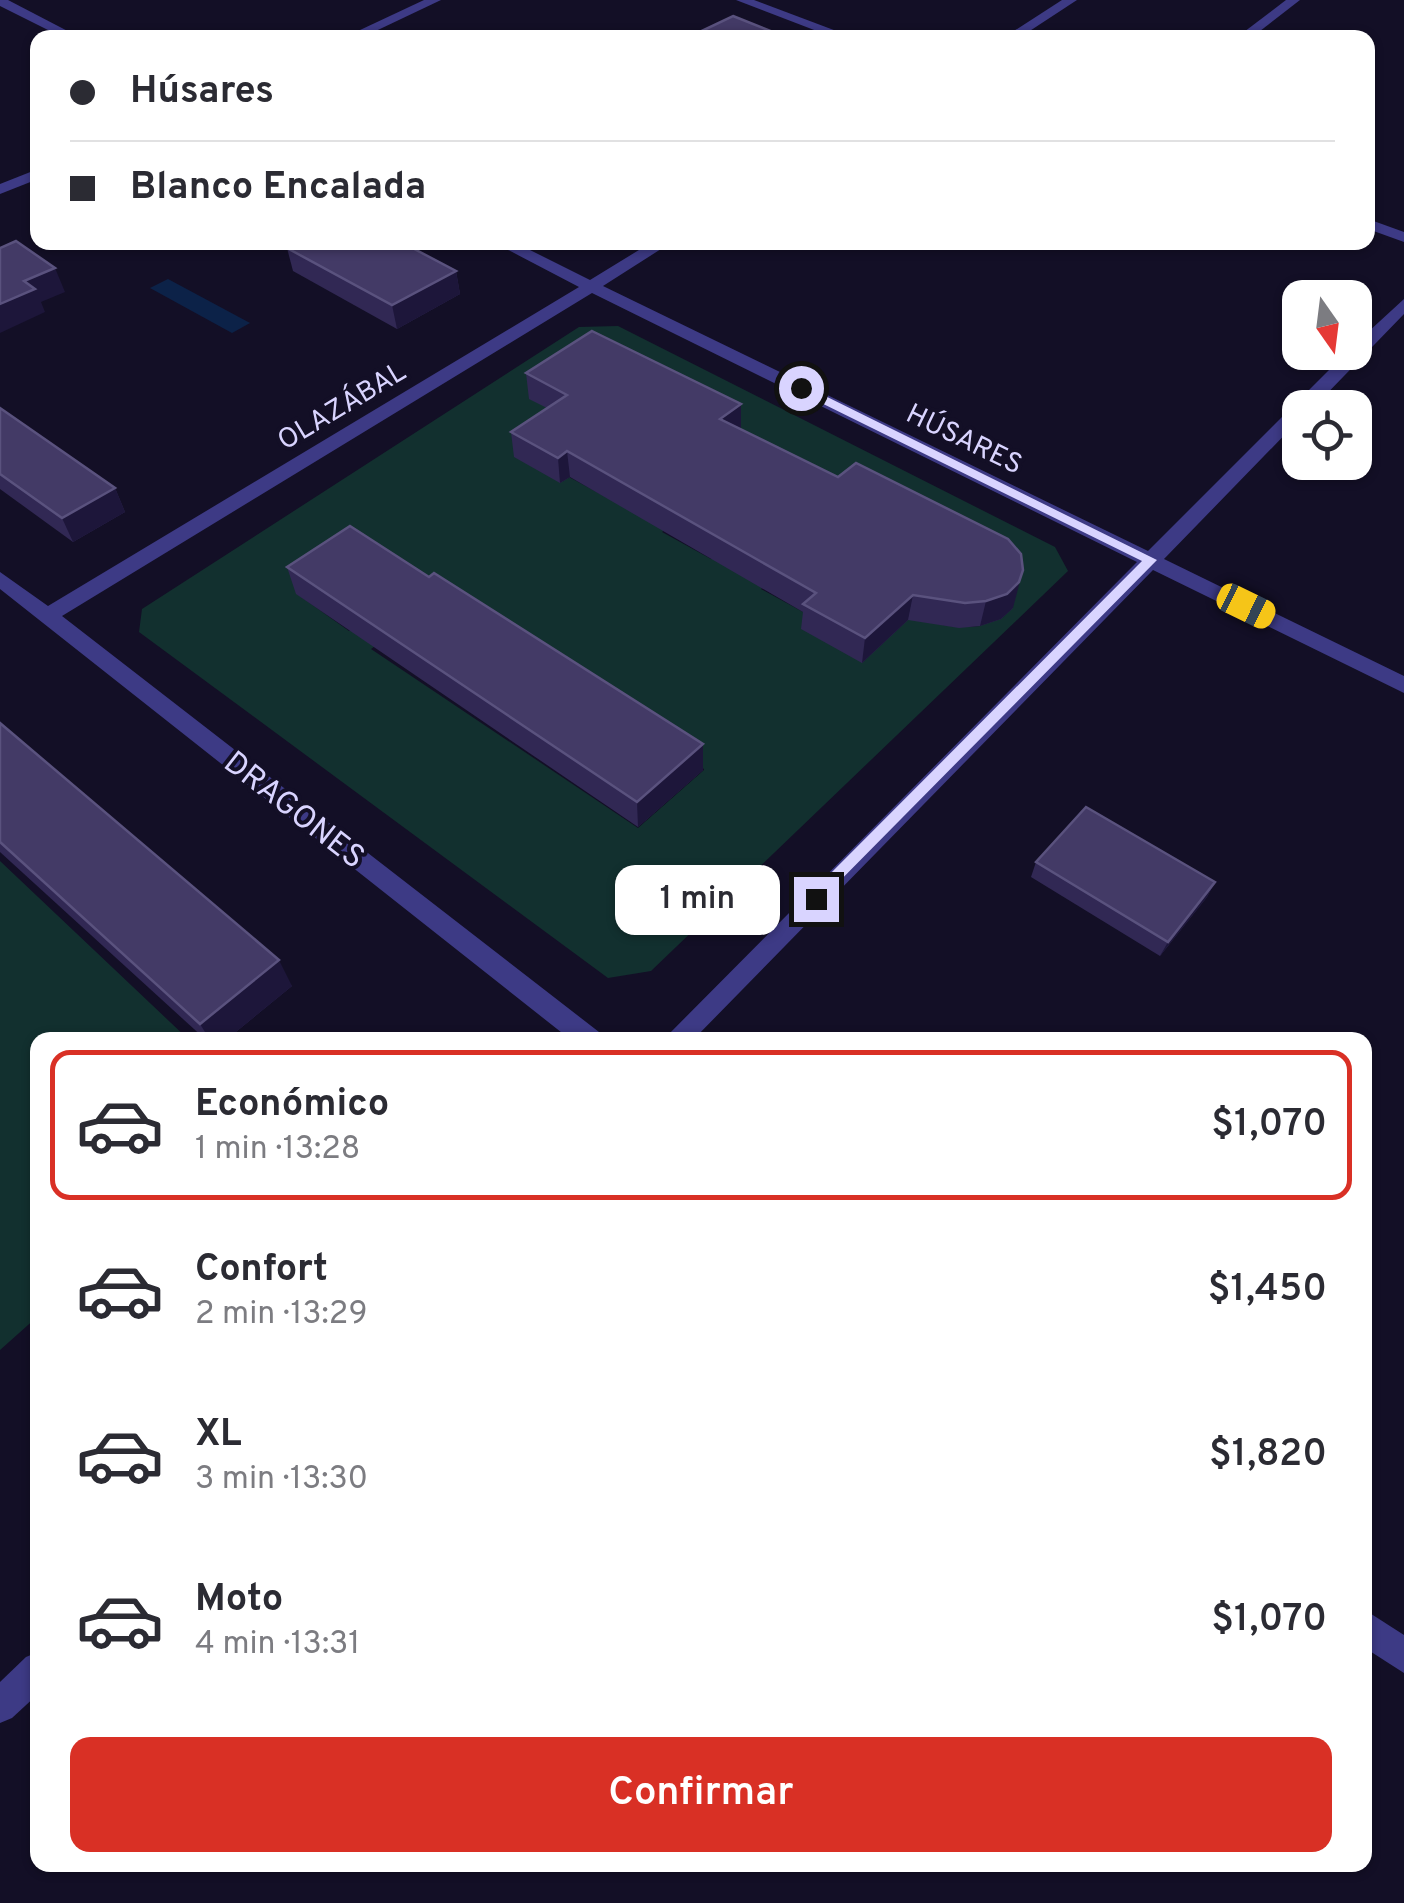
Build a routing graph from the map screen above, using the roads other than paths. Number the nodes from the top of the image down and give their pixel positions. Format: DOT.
graph roads {
  1 [pos="0,0"];
  2 [pos="435,0"];
  3 [pos="742,0"];
  4 [pos="1071,0"];
  5 [pos="1294,0"];
  6 [pos="59,30"];
  7 [pos="367,30"];
  8 [pos="826,30"];
  9 [pos="1022,30"];
  10 [pos="1253,30"];
  11 [pos="30,176"];
  12 [pos="0,189"];
  13 [pos="1375,227"];
  14 [pos="1404,237"];
  15 [pos="518,250"];
  16 [pos="650,250"];
  17 [pos="591,285"];
  18 [pos="1404,304"];
  19 [pos="1319,390"];
  20 [pos="1282,427"];
  21 [pos="1151,560"];
  22 [pos="0,578"];
  23 [pos="47,616"];
  24 [pos="1404,684"];
  25 [pos="580,1032"];
  26 [pos="684,1032"];
  27 [pos="1372,1632"];
  28 [pos="1404,1656"];
  29 [pos="30,1678"];
  30 [pos="0,1706"];
  1 -- 6 [label="street"];
  2 -- 7 [label="street"];
  3 -- 8 [label="street"];
  4 -- 9 [label="street"];
  5 -- 10 [label="street"];
  11 -- 12 [label="street"];
  13 -- 14 [label="street"];
  15 -- 17 [label="street, HÚSARES"];
  16 -- 17 [label="street, OLAZÁBAL"];
  17 -- 21 [label="street, HÚSARES"];
  17 -- 23 [label="street, OLAZÁBAL"];
  18 -- 19 [label="street"];
  20 -- 21 [label="street"];
  21 -- 24 [label="street, HÚSARES"];
  21 -- 26 [label="street"];
  22 -- 23 [label="street, DRAGONES"];
  23 -- 25 [label="street, DRAGONES"];
  27 -- 28 [label="street"];
  29 -- 30 [label="street"];
}
